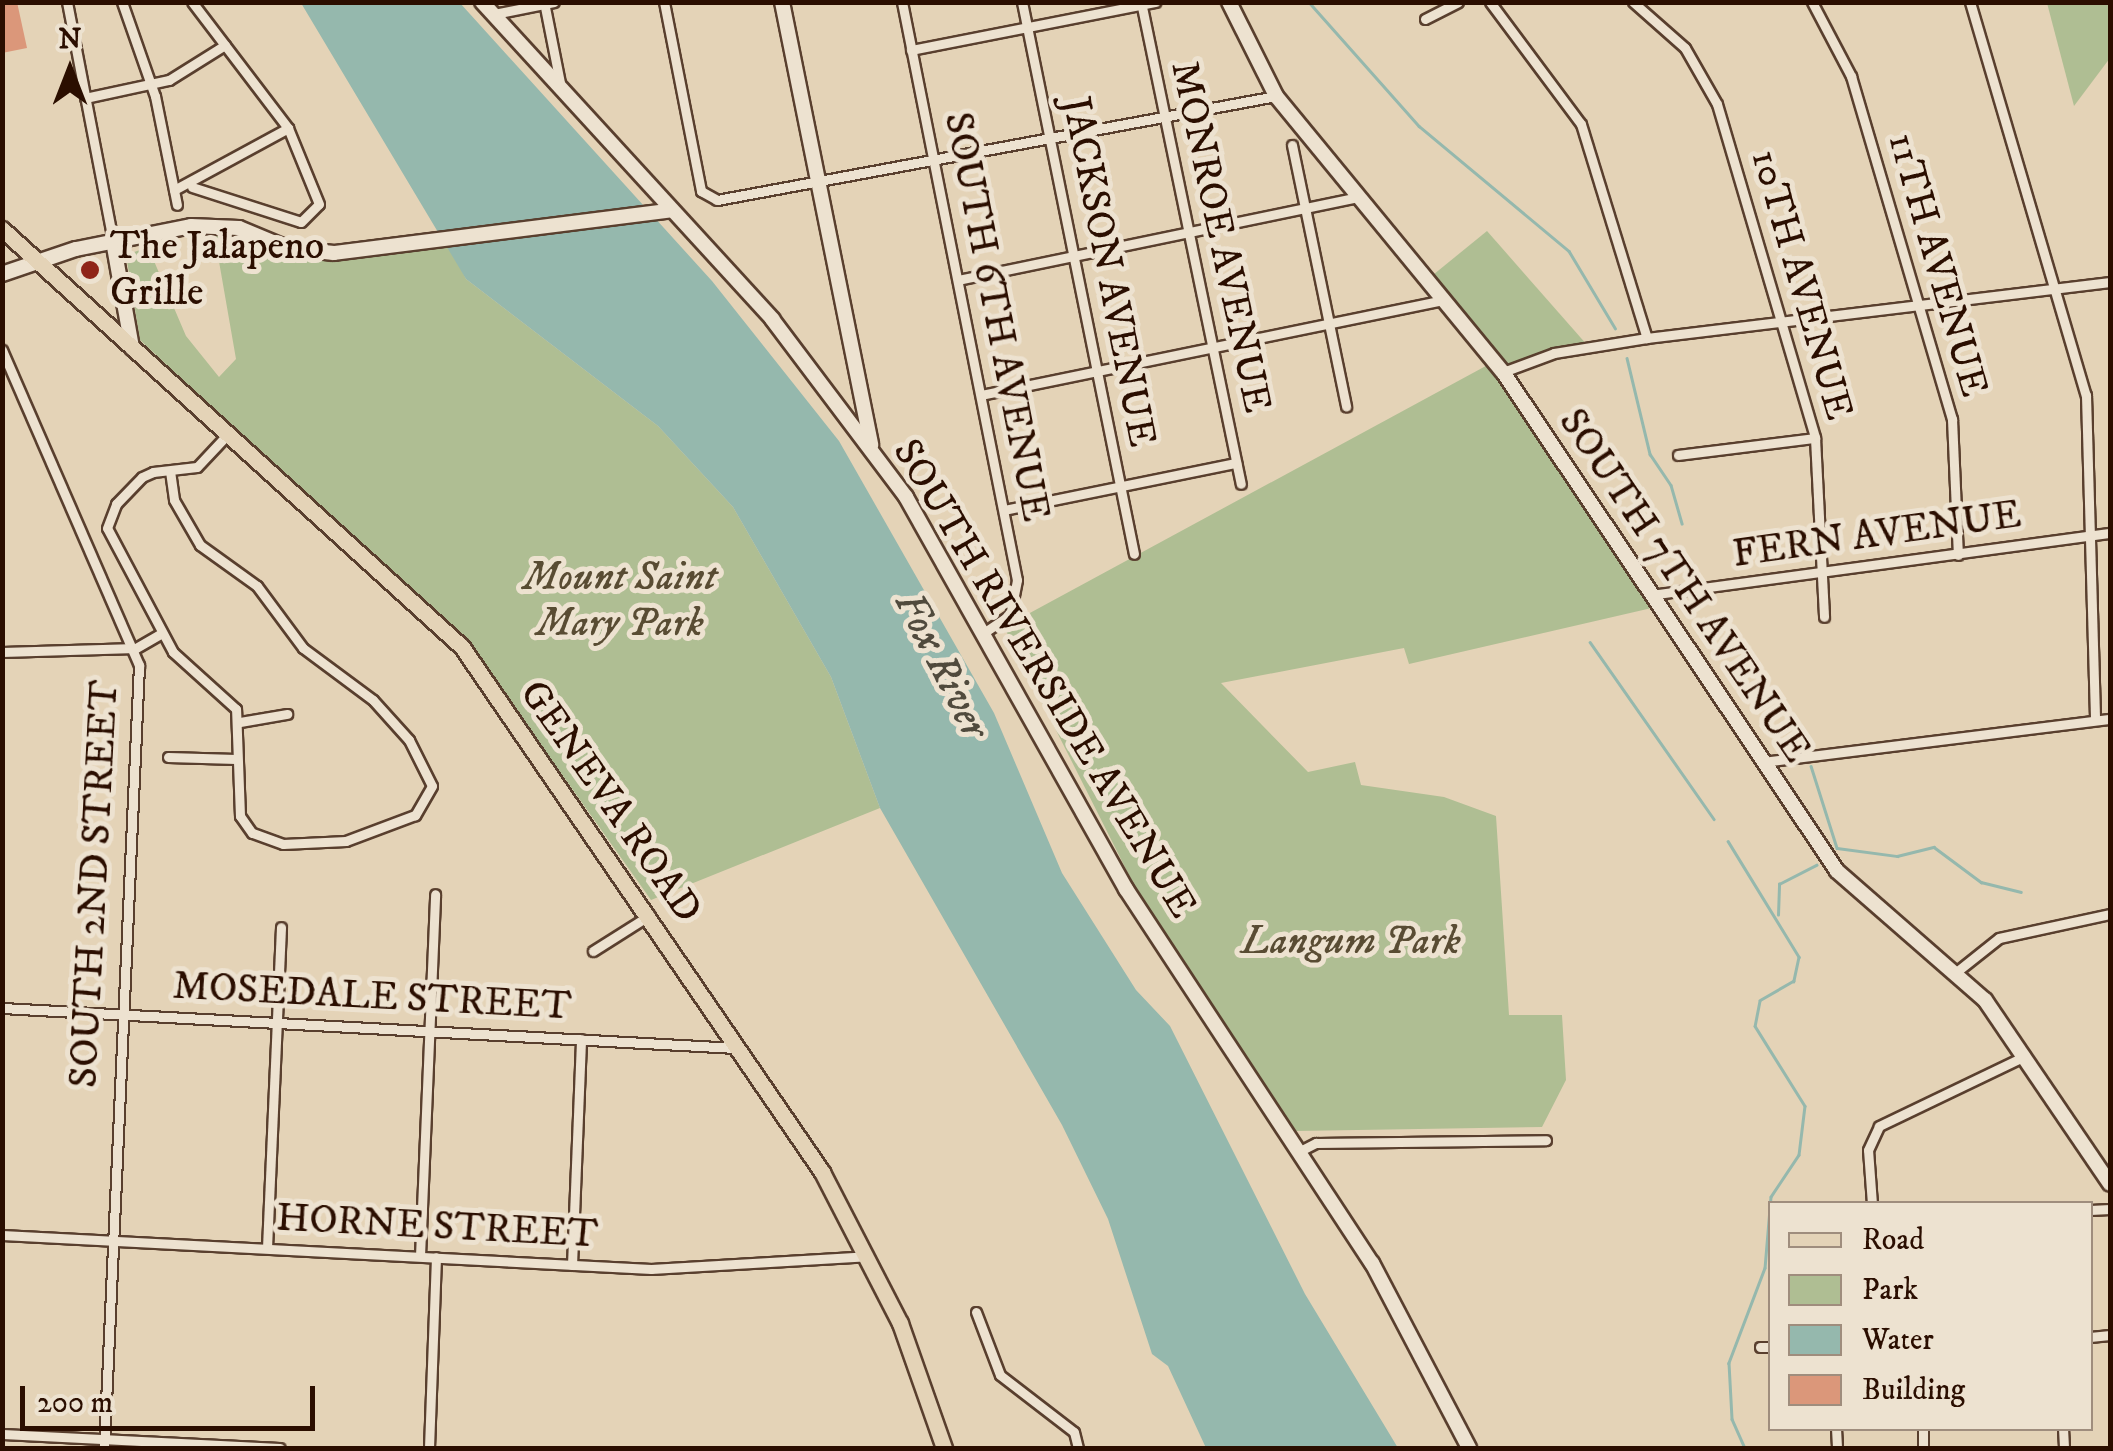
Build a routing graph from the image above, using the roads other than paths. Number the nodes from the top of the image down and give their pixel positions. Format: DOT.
graph roads {
  1 [pos="67,2"];
  2 [pos="122,2"];
  3 [pos="192,2"];
  4 [pos="664,2"];
  5 [pos="782,2"];
  6 [pos="902,2"];
  7 [pos="1022,2"];
  8 [pos="1155,2"];
  9 [pos="1229,2"];
  10 [pos="1458,2"];
  11 [pos="1490,2"];
  12 [pos="1633,2"];
  13 [pos="1812,2"];
  14 [pos="1970,2"];
  15 [pos="547,3"];
  16 [pos="1142,4"];
  17 [pos="486,9"];
  18 [pos="1426,19"];
  19 [pos="1027,28"];
  20 [pos="225,45"];
  21 [pos="911,50"];
  22 [pos="150,84"];
  23 [pos="1276,96"];
  24 [pos="86,98"];
  25 [pos="562,98"];
  26 [pos="1165,120"];
  27 [pos="288,128"];
  28 [pos="1051,142"];
  29 [pos="1292,145"];
  30 [pos="934,161"];
  31 [pos="818,180"];
  32 [pos="192,187"];
  33 [pos="174,190"];
  34 [pos="1356,198"];
  35 [pos="177,205"];
  36 [pos="668,210"];
  37 [pos="1304,212"];
  38 [pos="2,229"];
  39 [pos="1190,234"];
  40 [pos="113,240"];
  41 [pos="1074,257"];
  42 [pos="34,260"];
  43 [pos="2,274"];
  44 [pos="958,280"];
  45 [pos="2110,282"];
  46 [pos="2054,288"];
  47 [pos="1443,300"];
  48 [pos="1919,304"];
  49 [pos="1782,320"];
  50 [pos="1328,326"];
  51 [pos="1646,338"];
  52 [pos="132,348"];
  53 [pos="1213,349"];
  54 [pos="2,350"];
  55 [pos="1097,372"];
  56 [pos="1504,372"];
  57 [pos="981,395"];
  58 [pos="1346,406"];
  59 [pos="227,435"];
  60 [pos="1815,438"];
  61 [pos="872,450"];
  62 [pos="1678,455"];
  63 [pos="1236,463"];
  64 [pos="170,470"];
  65 [pos="1241,484"];
  66 [pos="1120,486"];
  67 [pos="1004,510"];
  68 [pos="2110,533"];
  69 [pos="2089,536"];
  70 [pos="1134,554"];
  71 [pos="1958,556"];
  72 [pos="1822,573"];
  73 [pos="1650,595"];
  74 [pos="1824,617"];
  75 [pos="986,631"];
  76 [pos="162,633"];
  77 [pos="136,648"];
  78 [pos="2,652"];
  79 [pos="287,714"];
  80 [pos="2094,719"];
  81 [pos="2110,719"];
  82 [pos="240,722"];
  83 [pos="168,757"];
  84 [pos="236,759"];
  85 [pos="1763,762"];
  86 [pos="435,894"];
  87 [pos="2110,914"];
  88 [pos="650,915"];
  89 [pos="281,927"];
  90 [pos="594,951"];
  91 [pos="1954,973"];
  92 [pos="2,1008"];
  93 [pos="121,1013"];
  94 [pos="275,1022"];
  95 [pos="430,1031"];
  96 [pos="581,1039"];
  97 [pos="738,1048"];
  98 [pos="2024,1056"];
  99 [pos="1546,1140"];
  100 [pos="1300,1151"];
  101 [pos="2110,1184"];
  102 [pos="1872,1201"];
  103 [pos="2,1236"];
  104 [pos="113,1240"];
  105 [pos="267,1248"];
  106 [pos="420,1256"];
  107 [pos="867,1256"];
  108 [pos="436,1258"];
  109 [pos="572,1265"];
  110 [pos="976,1312"];
  111 [pos="2,1434"];
  112 [pos="104,1444"];
  113 [pos="258,1448"];
  114 [pos="280,1448"];
  115 [pos="429,1448"];
  116 [pos="944,1448"];
  117 [pos="1078,1448"];
  118 [pos="1469,1448"];
  1 -- 24 [label="street"];
  2 -- 22 [label="street"];
  3 -- 20 [label="street"];
  4 -- 31 [label="street"];
  5 -- 31 [label="street"];
  6 -- 21 [label="street, SOUTH 6TH AVENUE"];
  7 -- 19 [label="street, JACKSON AVENUE"];
  8 -- 16 [label="street"];
  9 -- 23 [label="street, SOUTH 7TH AVENUE"];
  10 -- 18 [label="street"];
  11 -- 51 [label="street"];
  12 -- 49 [label="street, 10TH AVENUE"];
  13 -- 48 [label="street, 11TH AVENUE"];
  14 -- 46 [label="street"];
  15 -- 17 [label="street"];
  15 -- 25 [label="street"];
  16 -- 19 [label="street"];
  16 -- 26 [label="street, MONROE AVENUE"];
  17 -- 25 [label="street, SOUTH RIVERSIDE AVENUE"];
  19 -- 21 [label="street"];
  19 -- 28 [label="street, JACKSON AVENUE"];
  20 -- 22 [label="street"];
  20 -- 27 [label="street"];
  21 -- 30 [label="street, SOUTH 6TH AVENUE"];
  22 -- 24 [label="street"];
  22 -- 33 [label="street"];
  23 -- 26 [label="street"];
  23 -- 34 [label="street, SOUTH 7TH AVENUE"];
  24 -- 40 [label="street"];
  25 -- 36 [label="street, SOUTH RIVERSIDE AVENUE"];
  26 -- 28 [label="street"];
  26 -- 39 [label="street, MONROE AVENUE"];
  27 -- 32 [label="street"];
  27 -- 32 [label="street"];
  28 -- 30 [label="street"];
  28 -- 41 [label="street, JACKSON AVENUE"];
  29 -- 37 [label="street"];
  30 -- 31 [label="street"];
  30 -- 44 [label="street, SOUTH 6TH AVENUE"];
  31 -- 61 [label="street"];
  32 -- 33 [label="street"];
  33 -- 35 [label="street"];
  34 -- 37 [label="street"];
  34 -- 47 [label="street, SOUTH 7TH AVENUE"];
  36 -- 40 [label="street"];
  36 -- 61 [label="street, SOUTH RIVERSIDE AVENUE"];
  37 -- 39 [label="street"];
  37 -- 50 [label="street"];
  38 -- 42 [label="main road"];
  39 -- 41 [label="street"];
  39 -- 53 [label="street, MONROE AVENUE"];
  40 -- 42 [label="street"];
  40 -- 52 [label="street"];
  41 -- 44 [label="street"];
  41 -- 55 [label="street, JACKSON AVENUE"];
  42 -- 43 [label="street"];
  42 -- 52 [label="main road, GENEVA ROAD"];
  44 -- 57 [label="street, SOUTH 6TH AVENUE"];
  45 -- 46 [label="street"];
  46 -- 48 [label="street"];
  46 -- 69 [label="street"];
  47 -- 50 [label="street"];
  47 -- 56 [label="street, SOUTH 7TH AVENUE"];
  48 -- 49 [label="street"];
  48 -- 71 [label="street, 11TH AVENUE"];
  49 -- 51 [label="street"];
  49 -- 60 [label="street, 10TH AVENUE"];
  50 -- 53 [label="street"];
  50 -- 58 [label="street"];
  51 -- 56 [label="street"];
  52 -- 59 [label="main road, GENEVA ROAD"];
  53 -- 55 [label="street"];
  53 -- 63 [label="street, MONROE AVENUE"];
  54 -- 77 [label="street, SOUTH 2ND STREET"];
  55 -- 57 [label="street"];
  55 -- 66 [label="street, JACKSON AVENUE"];
  56 -- 73 [label="street, SOUTH 7TH AVENUE"];
  57 -- 67 [label="street, SOUTH 6TH AVENUE"];
  59 -- 64 [label="street"];
  59 -- 88 [label="main road, GENEVA ROAD"];
  60 -- 62 [label="street"];
  60 -- 72 [label="street, 10TH AVENUE"];
  61 -- 75 [label="street, SOUTH RIVERSIDE AVENUE"];
  63 -- 65 [label="street, MONROE AVENUE"];
  63 -- 66 [label="street"];
  64 -- 76 [label="street"];
  64 -- 84 [label="street"];
  66 -- 67 [label="street"];
  66 -- 70 [label="street, JACKSON AVENUE"];
  67 -- 75 [label="street, SOUTH 6TH AVENUE"];
  68 -- 69 [label="street, FERN AVENUE"];
  69 -- 71 [label="street, FERN AVENUE"];
  69 -- 80 [label="street"];
  71 -- 72 [label="street, FERN AVENUE"];
  72 -- 73 [label="street, FERN AVENUE"];
  72 -- 74 [label="street, 10TH AVENUE"];
  73 -- 85 [label="street, SOUTH 7TH AVENUE"];
  75 -- 100 [label="street, SOUTH RIVERSIDE AVENUE"];
  76 -- 77 [label="street"];
  76 -- 82 [label="street"];
  77 -- 78 [label="street"];
  77 -- 93 [label="street, SOUTH 2ND STREET"];
  79 -- 82 [label="street"];
  80 -- 81 [label="street"];
  80 -- 85 [label="street"];
  82 -- 84 [label="street"];
  83 -- 84 [label="street"];
  85 -- 91 [label="street, SOUTH 7TH AVENUE"];
  86 -- 95 [label="street"];
  87 -- 91 [label="street"];
  88 -- 90 [label="street"];
  88 -- 97 [label="main road, GENEVA ROAD"];
  89 -- 94 [label="street"];
  91 -- 98 [label="street, SOUTH 7TH AVENUE"];
  92 -- 93 [label="street, MOSEDALE STREET"];
  93 -- 94 [label="street, MOSEDALE STREET"];
  93 -- 104 [label="street, SOUTH 2ND STREET"];
  94 -- 95 [label="street, MOSEDALE STREET"];
  94 -- 105 [label="street"];
  95 -- 96 [label="street, MOSEDALE STREET"];
  95 -- 106 [label="street"];
  96 -- 97 [label="street, MOSEDALE STREET"];
  96 -- 109 [label="street"];
  97 -- 107 [label="main road, GENEVA ROAD"];
  98 -- 101 [label="street, SOUTH 7TH AVENUE"];
  98 -- 102 [label="street"];
  99 -- 100 [label="street"];
  100 -- 118 [label="street, SOUTH RIVERSIDE AVENUE"];
  103 -- 104 [label="street, HORNE STREET"];
  104 -- 105 [label="street, HORNE STREET"];
  104 -- 112 [label="street, SOUTH 2ND STREET"];
  105 -- 106 [label="street, HORNE STREET"];
  106 -- 108 [label="street, HORNE STREET"];
  107 -- 109 [label="street, HORNE STREET"];
  107 -- 116 [label="main road, GENEVA ROAD"];
  108 -- 109 [label="street, HORNE STREET"];
  108 -- 115 [label="street"];
  110 -- 117 [label="street"];
  111 -- 112 [label="street"];
  112 -- 113 [label="street"];
  113 -- 114 [label="street"];
}
